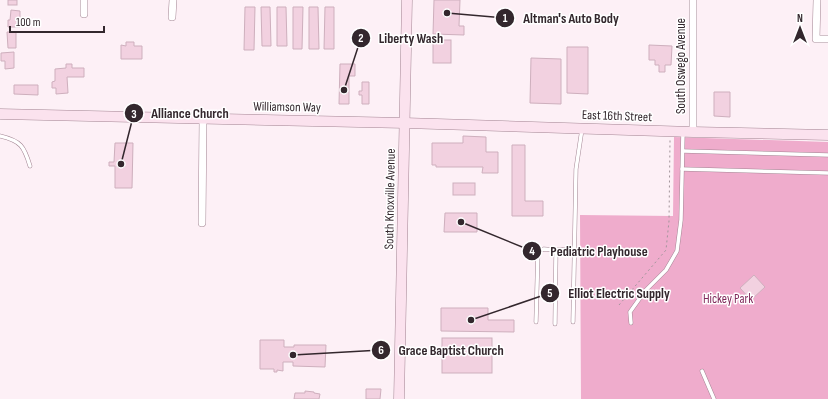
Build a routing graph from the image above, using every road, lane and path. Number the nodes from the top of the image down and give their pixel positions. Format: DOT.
graph roads {
  1 [pos="84,0"];
  2 [pos="173,0"];
  3 [pos="407,0"];
  4 [pos="693,0"];
  5 [pos="818,0"];
  6 [pos="84,14"];
  7 [pos="172,17"];
  8 [pos="828,39"];
  9 [pos="0,114"];
  10 [pos="203,119"];
  11 [pos="405,122"];
  12 [pos="582,128"];
  13 [pos="688,132"];
  14 [pos="828,135"];
  15 [pos="0,136"];
  16 [pos="670,140"];
  17 [pos="683,151"];
  18 [pos="828,155"];
  19 [pos="30,166"];
  20 [pos="682,169"];
  21 [pos="828,173"];
  22 [pos="202,223"];
  23 [pos="574,249"];
  24 [pos="556,250"];
  25 [pos="619,305"];
  26 [pos="536,322"];
  27 [pos="574,322"];
  28 [pos="631,322"];
  29 [pos="555,324"];
  30 [pos="702,371"];
  31 [pos="399,399"];
  32 [pos="714,399"];
  1 -- 6 [label="street"];
  2 -- 7 [label="street"];
  3 -- 11 [label="street, South Knoxville Avenue"];
  4 -- 13 [label="street, South Oswego Avenue"];
  5 -- 8 [label="street"];
  9 -- 10 [label="street, Williamson Way"];
  10 -- 11 [label="street, Williamson Way"];
  10 -- 22 [label="street"];
  11 -- 12 [label="street, East 16th Street"];
  11 -- 31 [label="street, South Knoxville Avenue"];
  12 -- 13 [label="street, East 16th Street"];
  12 -- 23 [label="lane"];
  13 -- 14 [label="street, East 16th Street"];
  13 -- 17 [label="lane"];
  15 -- 19 [label="lane"];
  16 -- 25 [label="path"];
  17 -- 18 [label="lane"];
  17 -- 20 [label="lane"];
  20 -- 21 [label="lane"];
  20 -- 28 [label="lane"];
  23 -- 24 [label="lane"];
  23 -- 27 [label="lane"];
  24 -- 26 [label="lane"];
  24 -- 29 [label="lane"];
  30 -- 32 [label="lane"];
}
